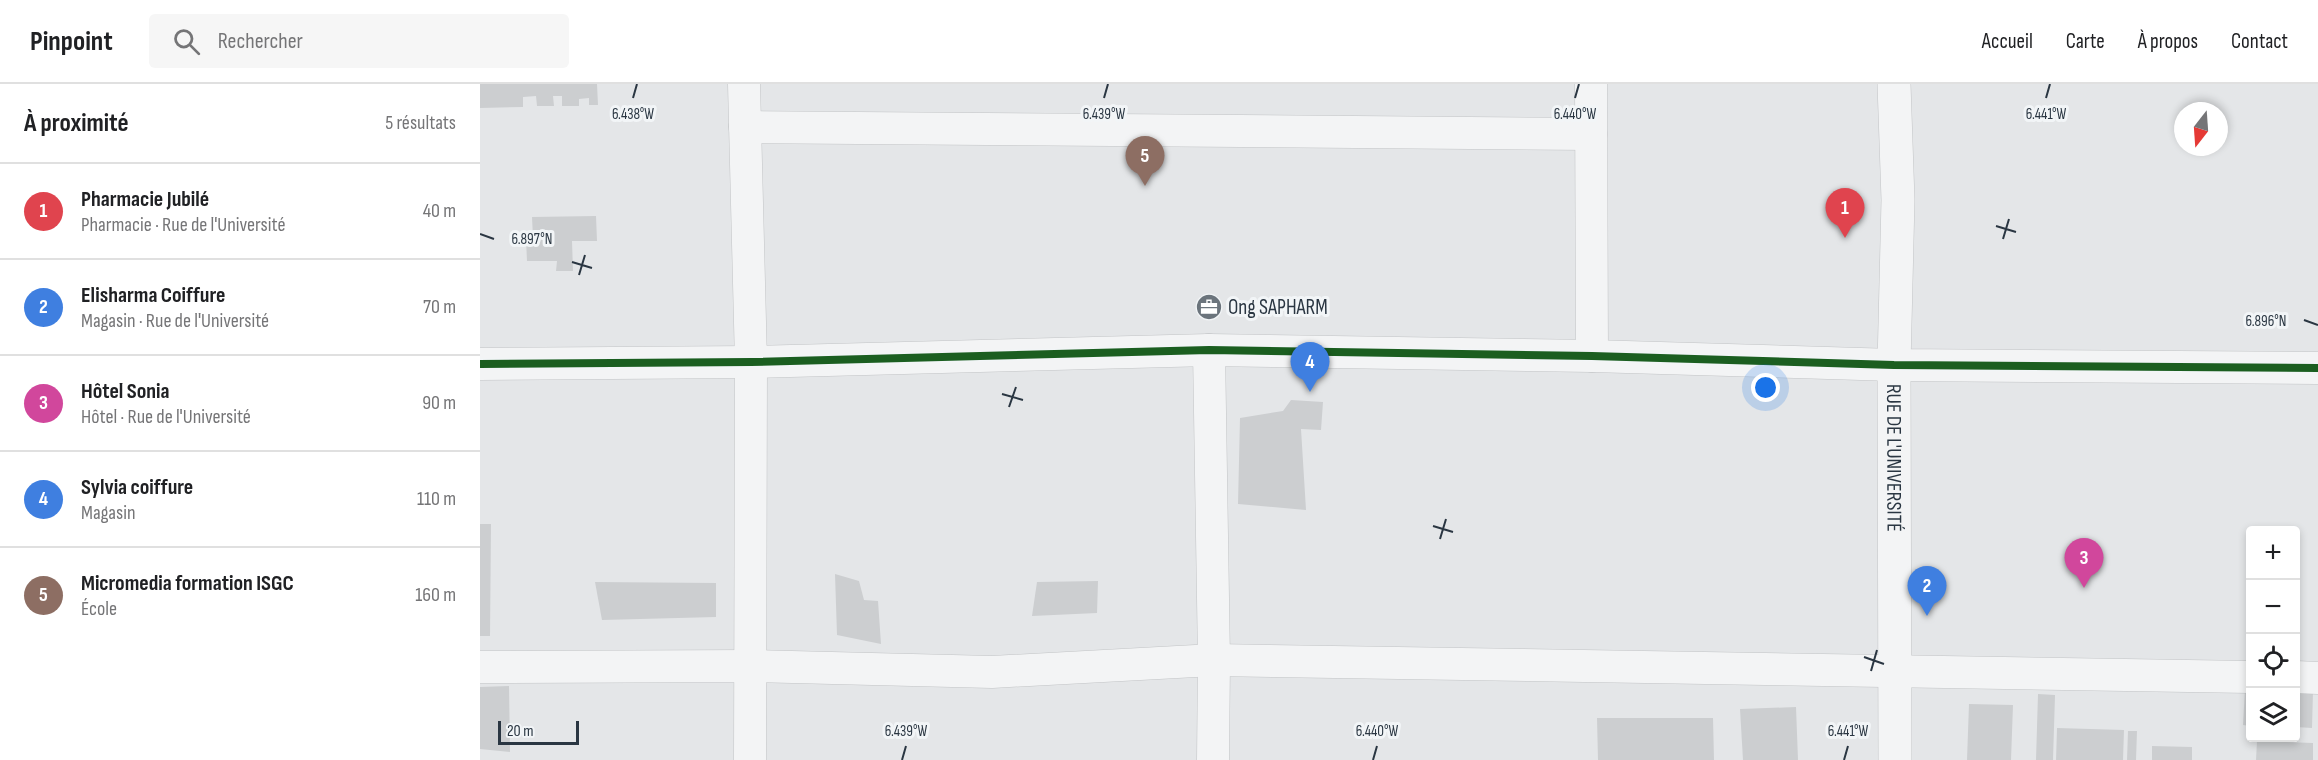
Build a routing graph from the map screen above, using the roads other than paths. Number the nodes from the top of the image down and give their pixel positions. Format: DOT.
graph roads {
  1 [pos="744,84"];
  2 [pos="1591,84"];
  3 [pos="1894,84"];
  4 [pos="745,127"];
  5 [pos="1591,134"];
  6 [pos="1209,350"];
  7 [pos="1592,356"];
  8 [pos="751,362"];
  9 [pos="480,364"];
  10 [pos="1894,365"];
  11 [pos="2318,368"];
  12 [pos="1214,660"];
  13 [pos="751,666"];
  14 [pos="480,667"];
  15 [pos="1895,670"];
  16 [pos="2246,676"];
  17 [pos="2300,677"];
  18 [pos="2318,678"];
  19 [pos="750,760"];
  20 [pos="1213,760"];
  21 [pos="1895,760"];
  1 -- 4 [label="street"];
  2 -- 5 [label="street"];
  3 -- 10 [label="street, RUE DE L'UNIVERSITÉ"];
  4 -- 5 [label="street"];
  4 -- 8 [label="street"];
  5 -- 7 [label="street"];
  6 -- 7 [label="street"];
  6 -- 8 [label="street"];
  6 -- 12 [label="street"];
  7 -- 10 [label="street"];
  8 -- 9 [label="street"];
  8 -- 13 [label="street"];
  10 -- 11 [label="street"];
  10 -- 15 [label="street, RUE DE L'UNIVERSITÉ"];
  12 -- 13 [label="street"];
  12 -- 15 [label="street"];
  12 -- 20 [label="street"];
  13 -- 14 [label="street"];
  13 -- 19 [label="street"];
  15 -- 16 [label="street"];
  15 -- 21 [label="street, RUE DE L'UNIVERSITÉ"];
  17 -- 18 [label="street"];
}
